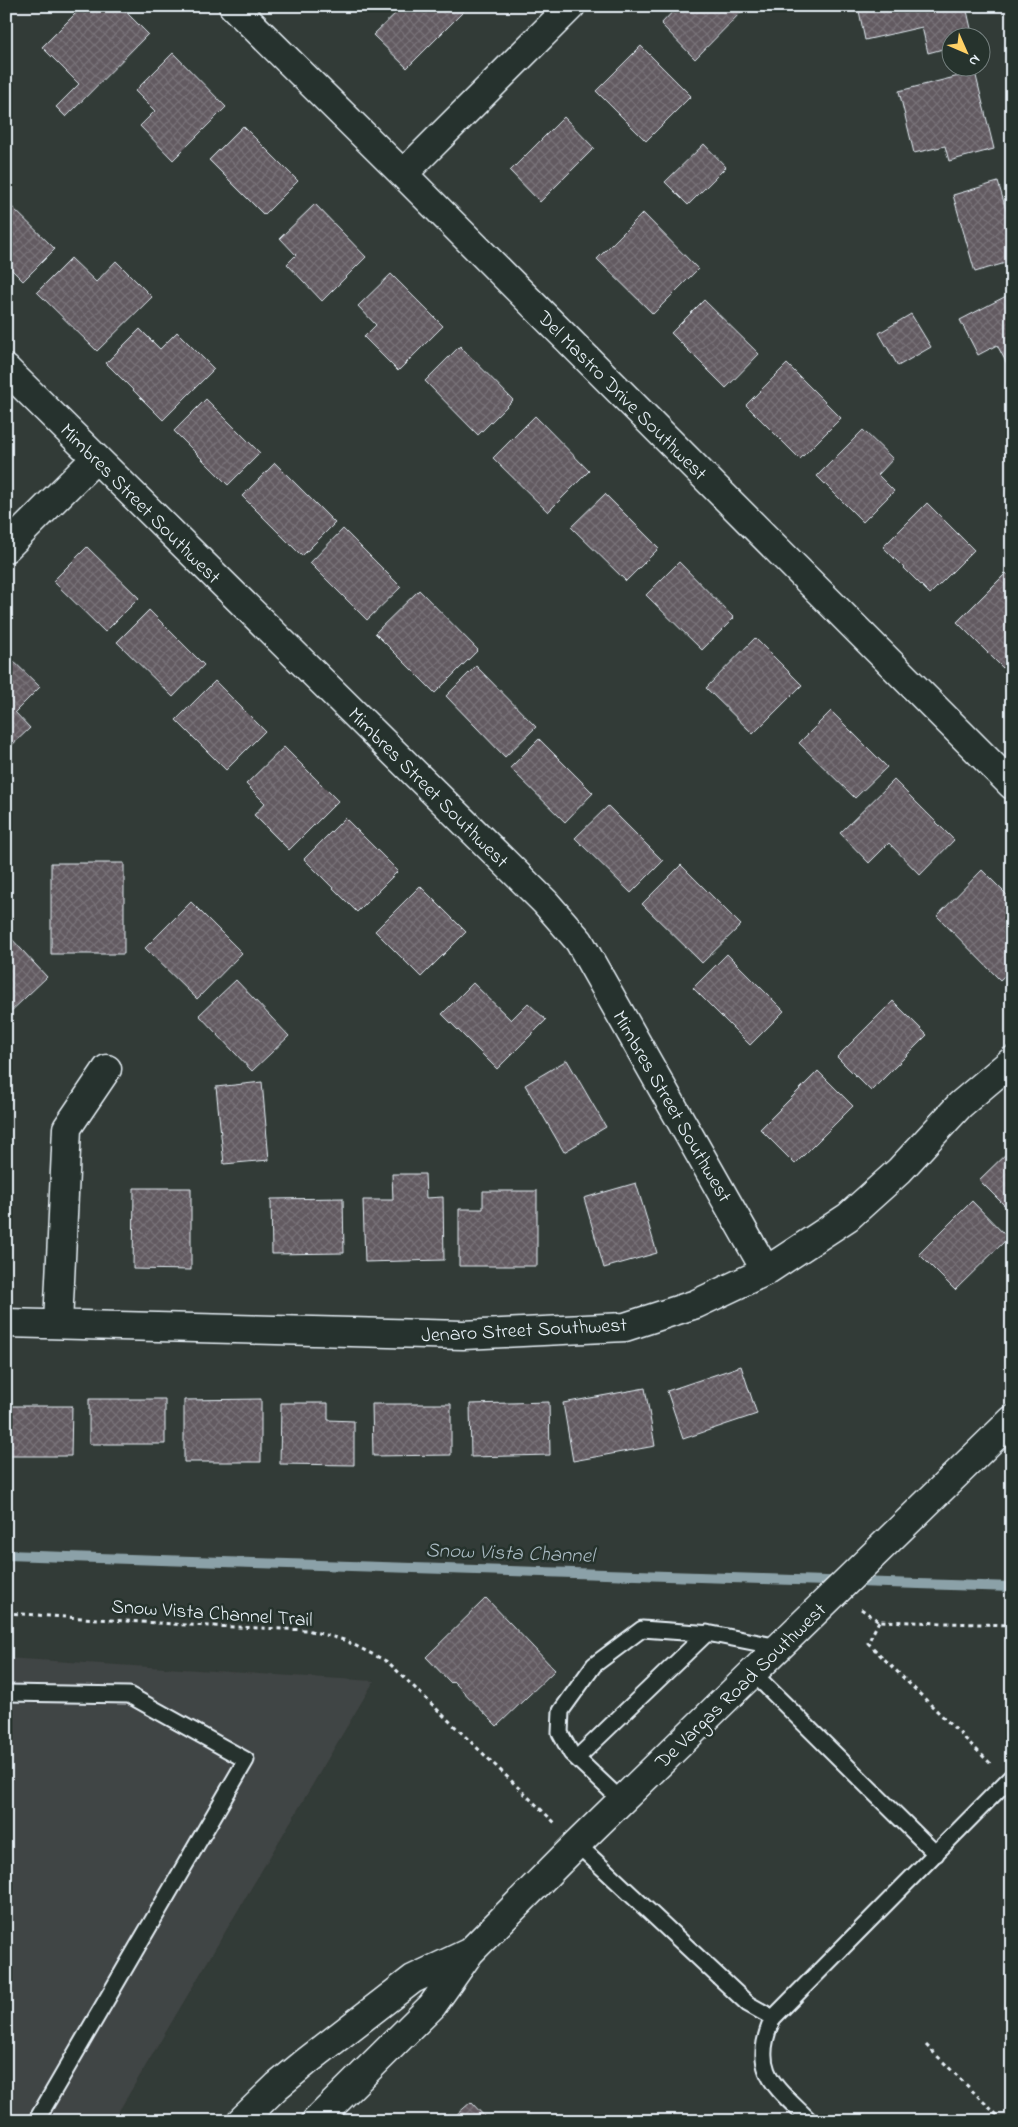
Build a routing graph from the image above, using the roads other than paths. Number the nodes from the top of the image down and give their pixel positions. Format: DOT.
graph roads {
  1 [pos="233,6"];
  2 [pos="570,6"];
  3 [pos="403,174"];
  4 [pos="6,369"];
  5 [pos="96,459"];
  6 [pos="6,548"];
  7 [pos="1012,785"];
  8 [pos="1012,1060"];
  9 [pos="107,1069"];
  10 [pos="766,1271"];
  11 [pos="6,1323"];
  12 [pos="58,1324"];
  13 [pos="1012,1420"];
  14 [pos="707,1633"];
  15 [pos="784,1642"];
  16 [pos="752,1673"];
  17 [pos="6,1693"];
  18 [pos="577,1758"];
  19 [pos="1009,1778"];
  20 [pos="622,1801"];
  21 [pos="577,1844"];
  22 [pos="936,1854"];
  23 [pos="470,1952"];
  24 [pos="773,2018"];
  25 [pos="36,2121"];
  26 [pos="241,2121"];
  27 [pos="316,2121"];
  28 [pos="810,2121"];
  1 -- 3 [label="street, Del Mastro Drive Southwest"];
  2 -- 3 [label="street"];
  3 -- 7 [label="street, Del Mastro Drive Southwest"];
  4 -- 5 [label="street, Mimbres Street Southwest"];
  5 -- 6 [label="street"];
  5 -- 10 [label="street, Mimbres Street Southwest"];
  8 -- 10 [label="street, Jenaro Street Southwest"];
  9 -- 12 [label="street"];
  10 -- 12 [label="street, Jenaro Street Southwest"];
  11 -- 12 [label="street, Jenaro Street Southwest"];
  13 -- 15 [label="street, De Vargas Road Southwest"];
  14 -- 15 [label="lane"];
  14 -- 18 [label="lane"];
  14 -- 18 [label="lane"];
  15 -- 16 [label="street, De Vargas Road Southwest"];
  16 -- 20 [label="street, De Vargas Road Southwest"];
  16 -- 22 [label="lane"];
  17 -- 25 [label="lane"];
  18 -- 20 [label="lane"];
  19 -- 22 [label="lane"];
  20 -- 21 [label="street, De Vargas Road Southwest"];
  21 -- 23 [label="street, De Vargas Road Southwest"];
  21 -- 24 [label="lane"];
  22 -- 24 [label="lane"];
  23 -- 26 [label="street, De Vargas Road Southwest"];
  23 -- 27 [label="street, De Vargas Road Southwest"];
  24 -- 28 [label="lane"];
}
